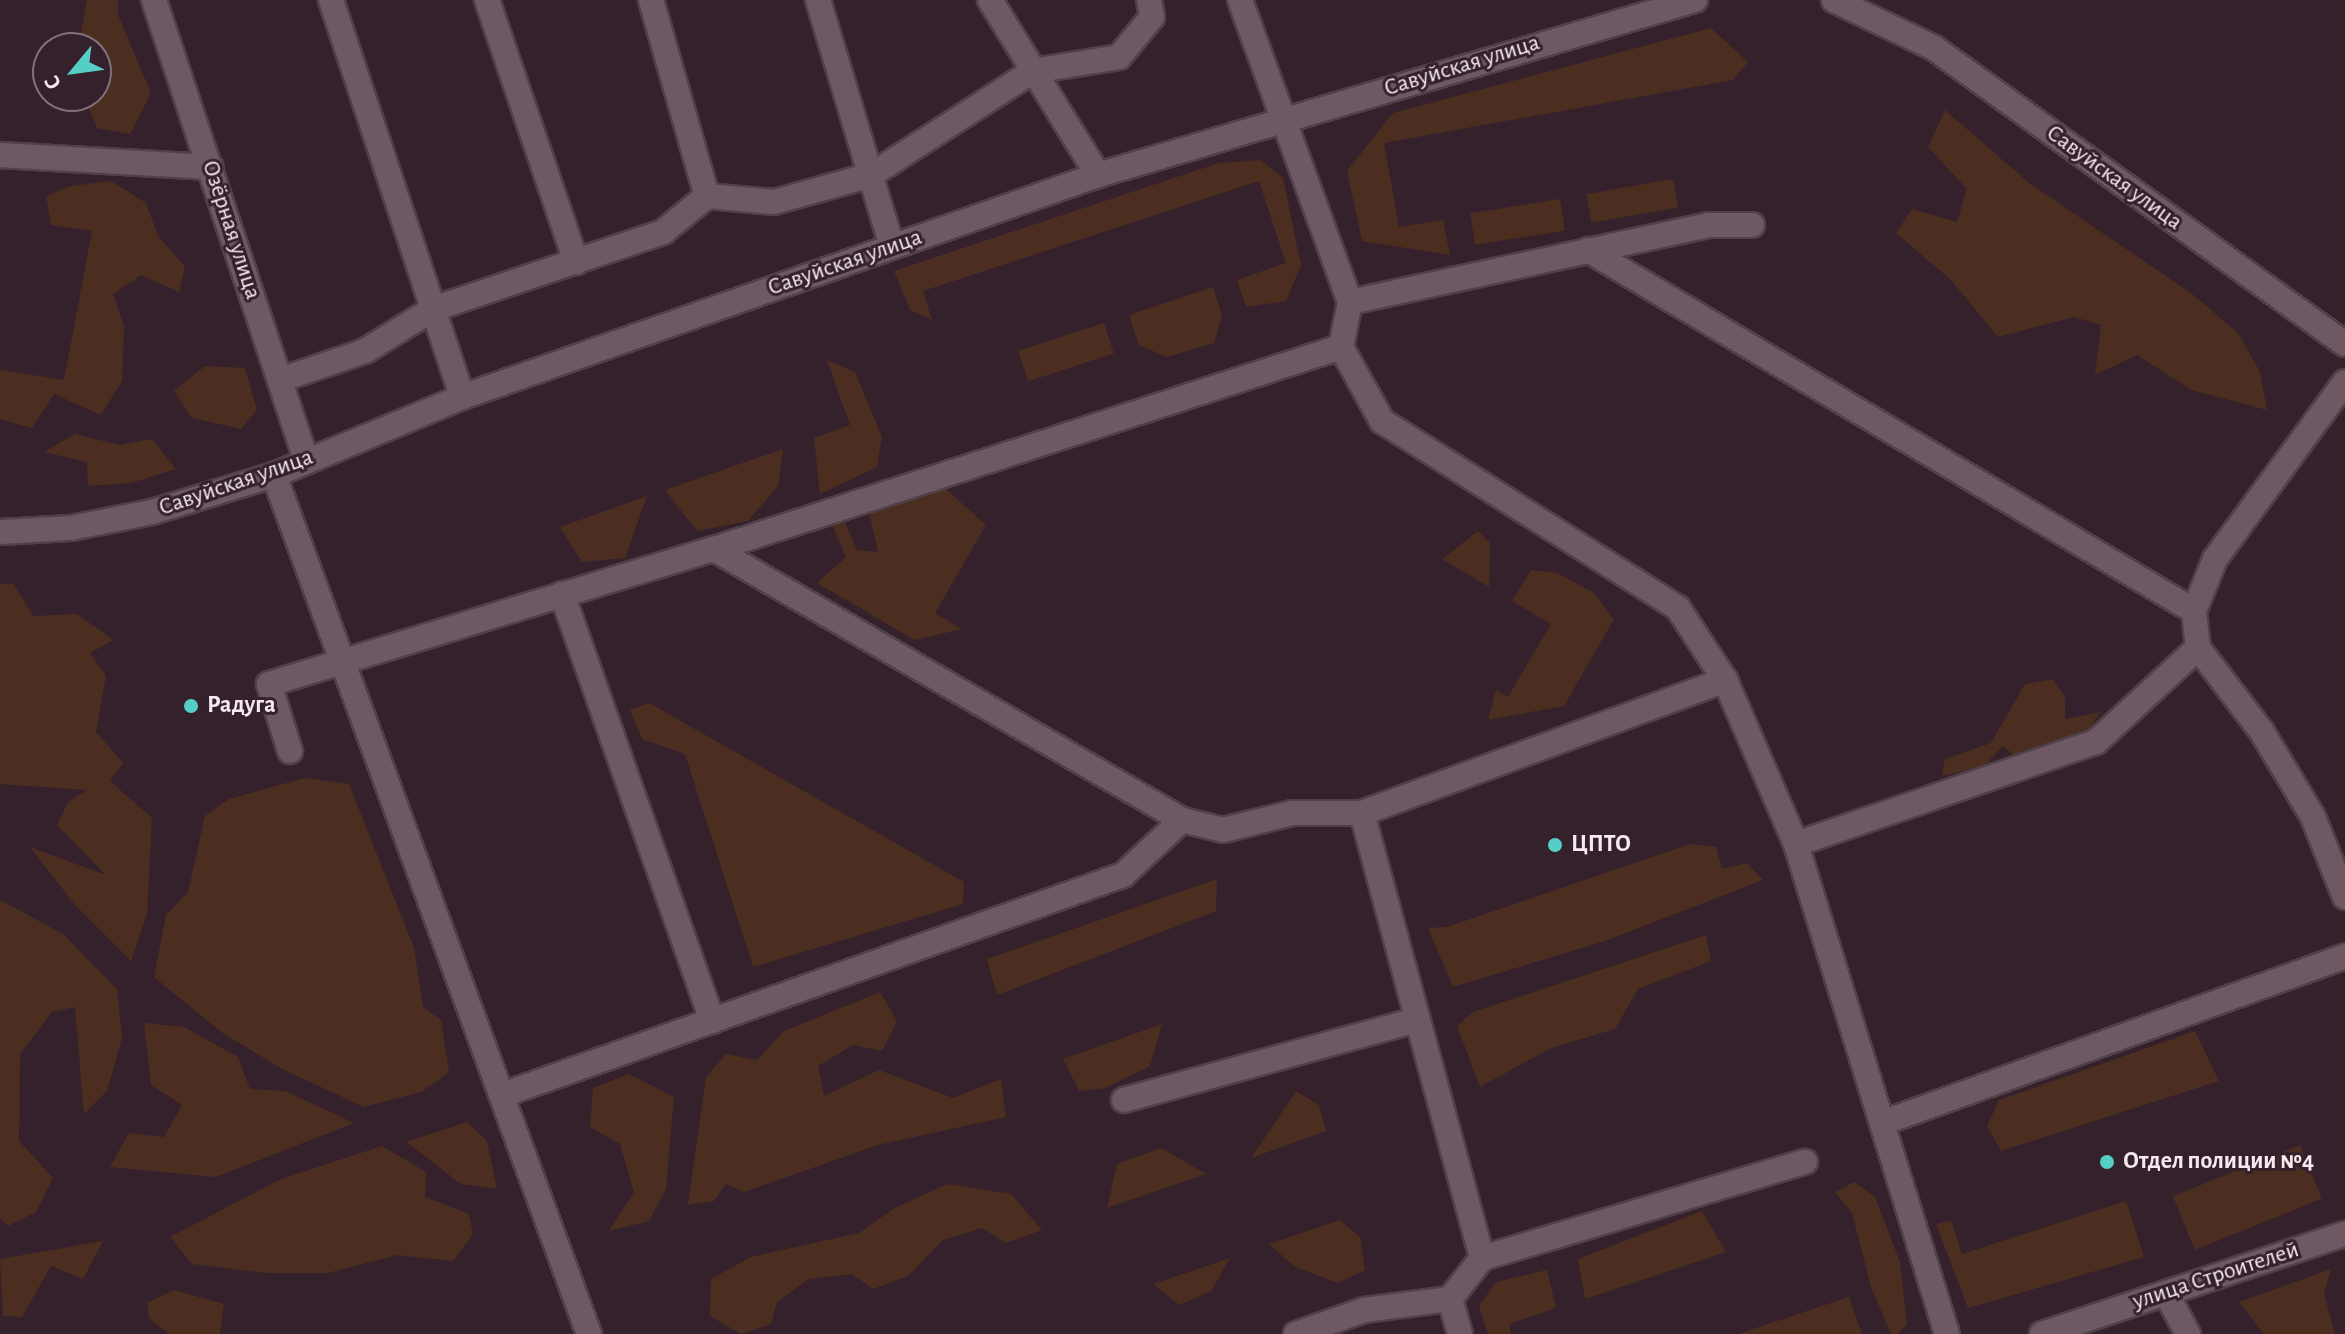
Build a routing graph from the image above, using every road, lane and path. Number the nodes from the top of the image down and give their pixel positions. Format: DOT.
graph roads {
  1 [pos="154,0"];
  2 [pos="331,0"];
  3 [pos="487,0"];
  4 [pos="651,0"];
  5 [pos="818,0"];
  6 [pos="990,0"];
  7 [pos="1149,0"];
  8 [pos="1240,0"];
  9 [pos="1695,0"];
  10 [pos="1834,0"];
  11 [pos="1033,71"];
  12 [pos="1281,120"];
  13 [pos="0,155"];
  14 [pos="211,167"];
  15 [pos="871,175"];
  16 [pos="1098,175"];
  17 [pos="707,196"];
  18 [pos="1752,225"];
  19 [pos="892,246"];
  20 [pos="1588,250"];
  21 [pos="576,262"];
  22 [pos="1350,302"];
  23 [pos="433,309"];
  24 [pos="2345,344"];
  25 [pos="1341,347"];
  26 [pos="280,380"];
  27 [pos="2345,382"];
  28 [pos="462,397"];
  29 [pos="306,460"];
  30 [pos="274,475"];
  31 [pos="0,532"];
  32 [pos="714,549"];
  33 [pos="562,594"];
  34 [pos="2194,611"];
  35 [pos="2198,648"];
  36 [pos="342,659"];
  37 [pos="1725,680"];
  38 [pos="290,751"];
  39 [pos="1362,813"];
  40 [pos="1182,820"];
  41 [pos="1796,844"];
  42 [pos="2345,897"];
  43 [pos="2345,956"];
  44 [pos="1416,1020"];
  45 [pos="712,1021"];
  46 [pos="502,1095"];
  47 [pos="1124,1100"];
  48 [pos="1882,1123"];
  49 [pos="1805,1162"];
  50 [pos="2345,1234"];
  51 [pos="1482,1258"];
  52 [pos="2166,1293"];
  53 [pos="1450,1299"];
  54 [pos="589,1334"];
  55 [pos="1296,1334"];
  56 [pos="1460,1334"];
  57 [pos="1947,1334"];
  58 [pos="2042,1334"];
  59 [pos="2188,1334"];
  1 -- 14 [label="street, Озёрная улица"];
  2 -- 23 [label="street"];
  3 -- 21 [label="street"];
  4 -- 17 [label="street"];
  5 -- 15 [label="street"];
  6 -- 11 [label="street"];
  7 -- 11 [label="street"];
  8 -- 12 [label="street"];
  9 -- 12 [label="street, Савуйская улица"];
  10 -- 24 [label="street, Савуйская улица"];
  11 -- 15 [label="street"];
  11 -- 16 [label="street"];
  12 -- 16 [label="street, Савуйская улица"];
  12 -- 22 [label="street"];
  13 -- 14 [label="street"];
  14 -- 26 [label="street, Озёрная улица"];
  15 -- 17 [label="street"];
  15 -- 19 [label="street"];
  16 -- 19 [label="street, Савуйская улица"];
  17 -- 21 [label="street"];
  18 -- 20 [label="street"];
  19 -- 28 [label="street, Савуйская улица"];
  20 -- 22 [label="street"];
  20 -- 34 [label="street"];
  21 -- 23 [label="street"];
  22 -- 25 [label="street"];
  23 -- 26 [label="street"];
  23 -- 28 [label="street"];
  25 -- 32 [label="street"];
  25 -- 37 [label="street"];
  26 -- 29 [label="street, Озёрная улица"];
  27 -- 34 [label="street"];
  28 -- 29 [label="street, Савуйская улица"];
  29 -- 30 [label="street, Савуйская улица"];
  30 -- 31 [label="street, Савуйская улица"];
  30 -- 36 [label="street"];
  32 -- 33 [label="street"];
  32 -- 40 [label="street"];
  33 -- 36 [label="street"];
  33 -- 45 [label="street"];
  34 -- 35 [label="street"];
  35 -- 41 [label="street"];
  35 -- 42 [label="street"];
  36 -- 38 [label="street"];
  36 -- 46 [label="street"];
  37 -- 39 [label="street"];
  37 -- 41 [label="street"];
  39 -- 40 [label="street"];
  39 -- 44 [label="street"];
  40 -- 45 [label="street"];
  41 -- 48 [label="street"];
  43 -- 48 [label="street"];
  44 -- 47 [label="street"];
  44 -- 51 [label="street"];
  45 -- 46 [label="street"];
  46 -- 54 [label="street"];
  48 -- 57 [label="street"];
  49 -- 51 [label="street"];
  50 -- 52 [label="street, улица Строителей"];
  51 -- 53 [label="street"];
  52 -- 58 [label="street, улица Строителей"];
  52 -- 59 [label="street"];
  53 -- 55 [label="street"];
  53 -- 56 [label="street"];
}
